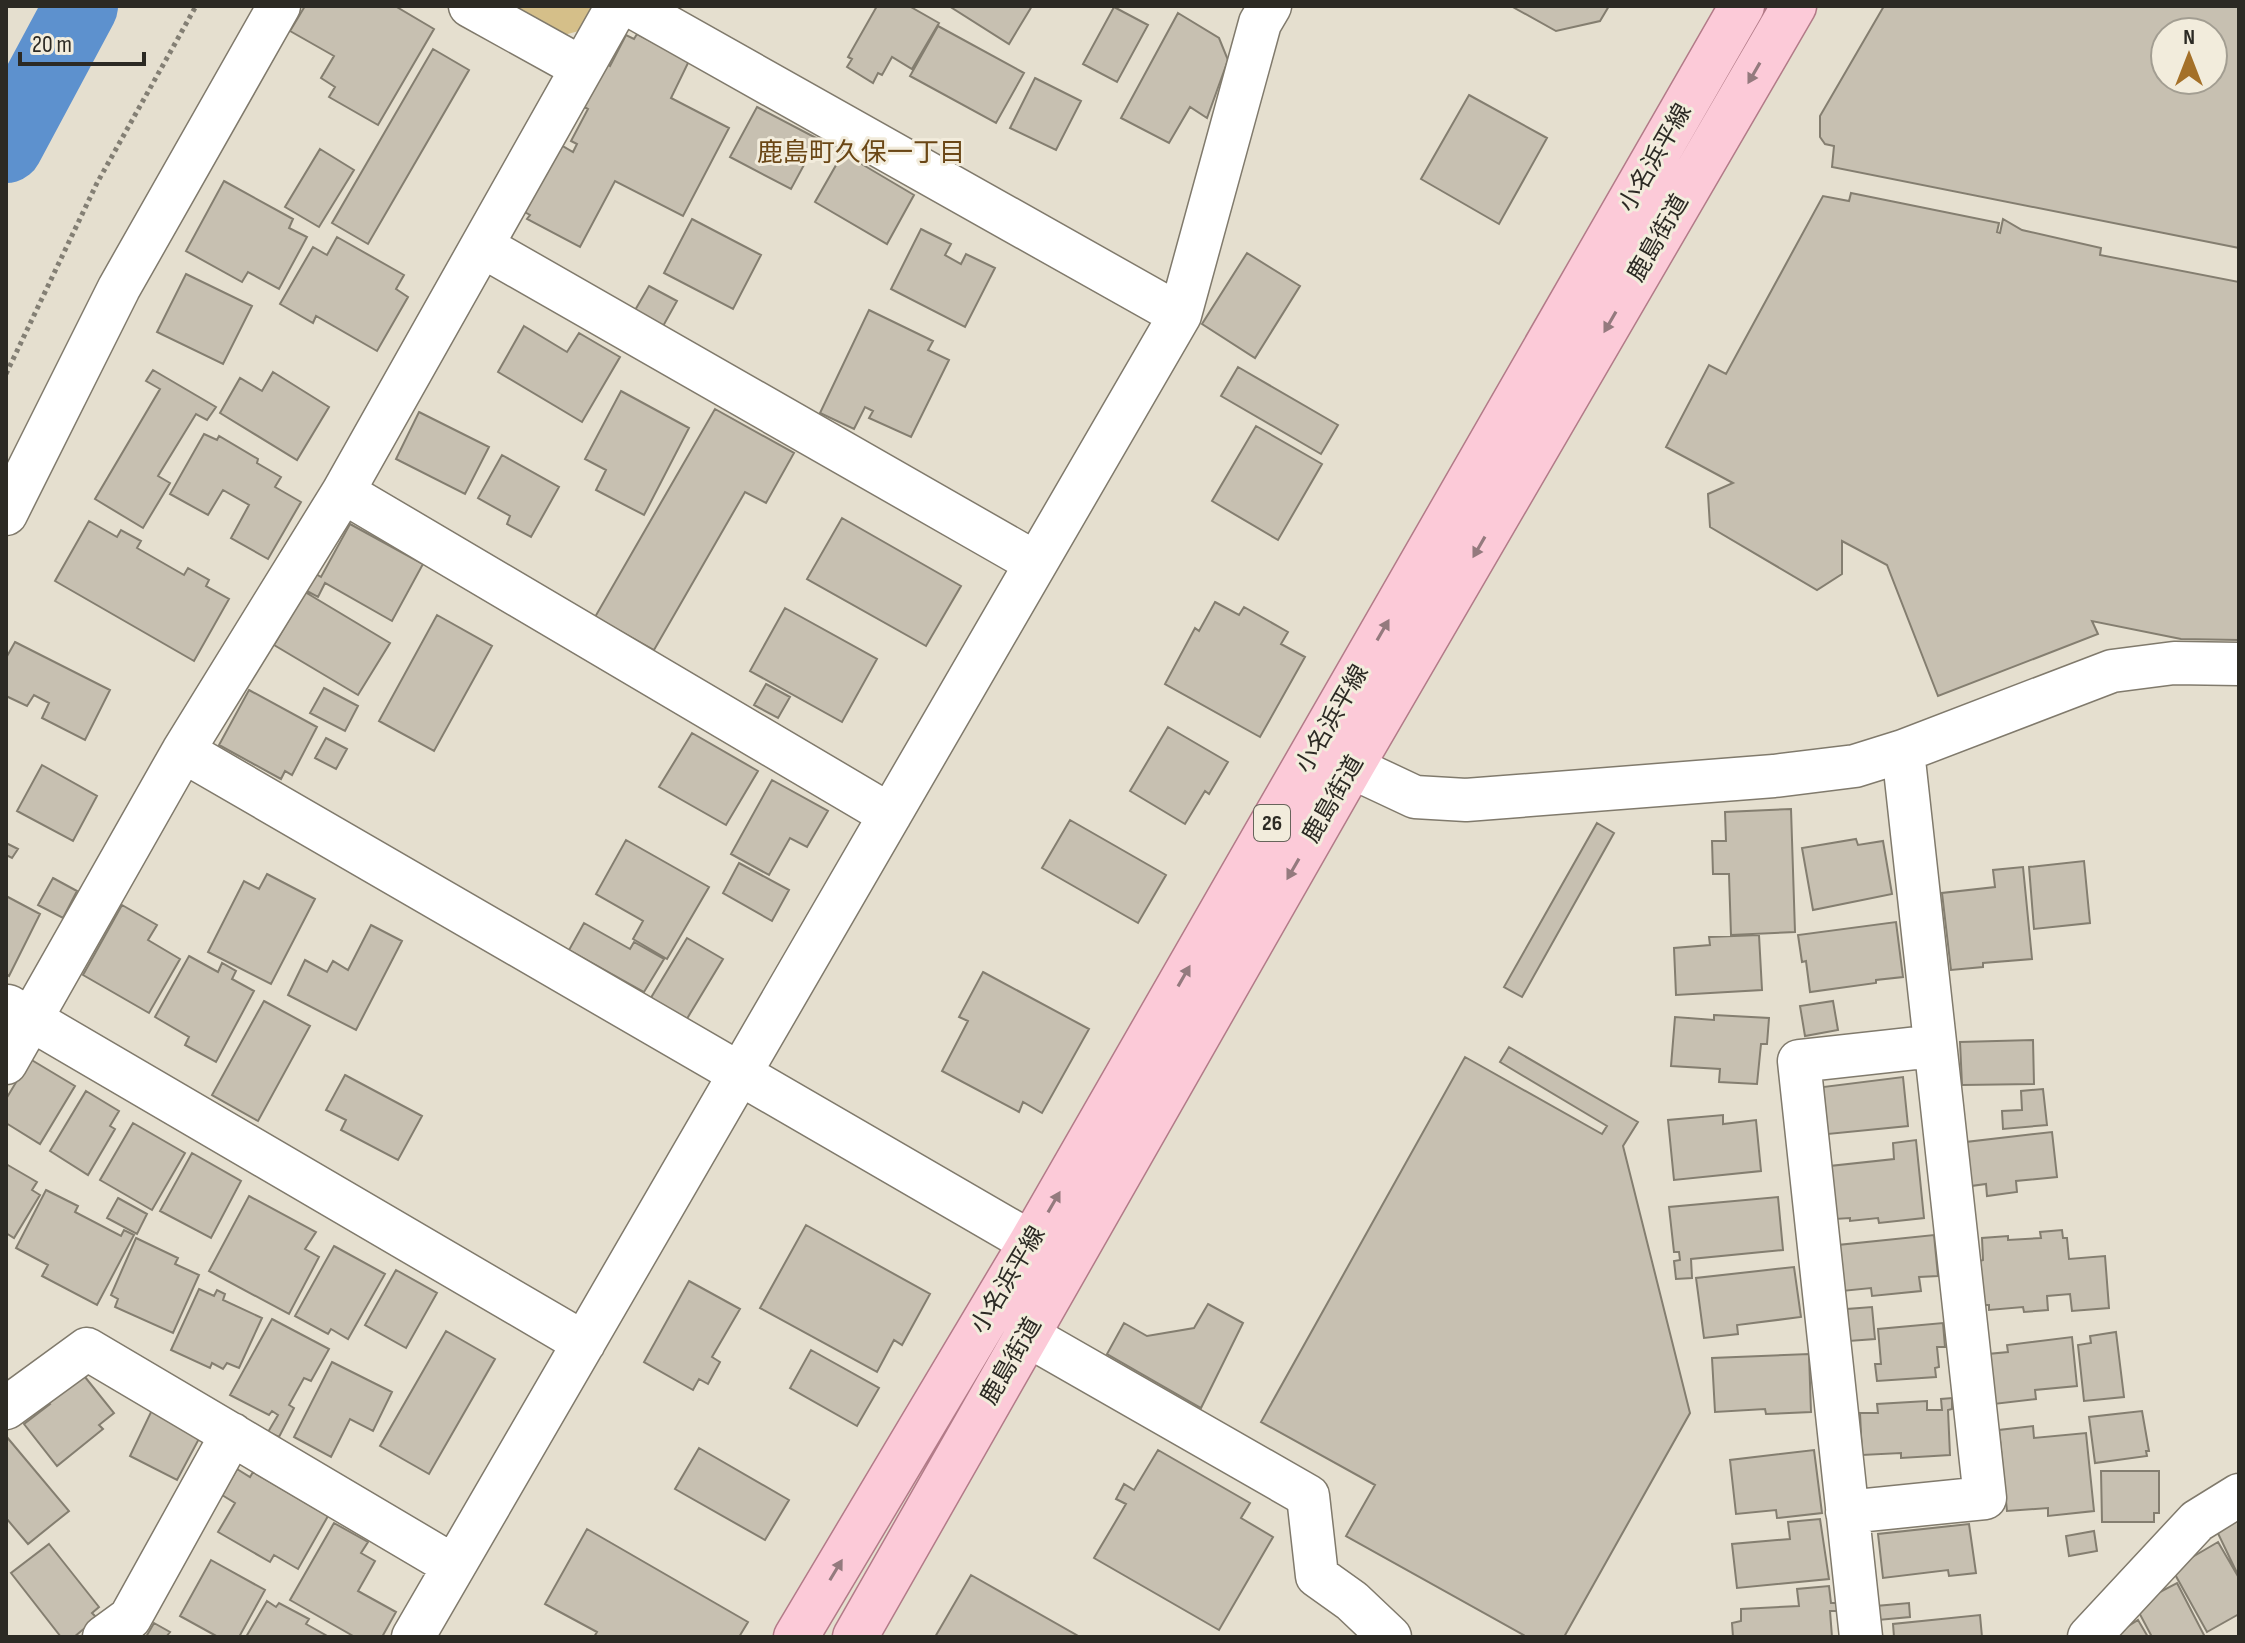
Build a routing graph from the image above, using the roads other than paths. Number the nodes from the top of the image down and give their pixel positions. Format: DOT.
graph roads {
  1 [pos="279,6"];
  2 [pos="470,6"];
  3 [pos="617,6"];
  4 [pos="631,6"];
  5 [pos="1742,6"];
  6 [pos="1794,6"];
  7 [pos="1252,12"];
  8 [pos="582,68"];
  9 [pos="482,246"];
  10 [pos="1180,315"];
  11 [pos="343,492"];
  12 [pos="6,514"];
  13 [pos="1036,563"];
  14 [pos="2239,664"];
  15 [pos="183,751"];
  16 [pos="1903,751"];
  17 [pos="1351,767"];
  18 [pos="890,815"];
  19 [pos="18,1013"];
  20 [pos="1935,1046"];
  21 [pos="6,1063"];
  22 [pos="739,1074"];
  23 [pos="1049,1253"];
  24 [pos="1025,1334"];
  25 [pos="584,1343"];
  26 [pos="6,1408"];
  27 [pos="232,1434"];
  28 [pos="2239,1495"];
  29 [pos="1847,1512"];
  30 [pos="454,1566"];
  31 [pos="104,1637"];
  32 [pos="413,1637"];
  33 [pos="796,1637"];
  34 [pos="855,1637"];
  35 [pos="1390,1637"];
  36 [pos="1861,1637"];
  37 [pos="2089,1637"];
  1 -- 12 [label="street"];
  2 -- 8 [label="street"];
  3 -- 8 [label="street"];
  4 -- 10 [label="street"];
  23 -- 5 [label="main road, 小名浜平線 / 26, one-way"];
  6 -- 17 [label="main road, 鹿島街道 / 26, one-way"];
  7 -- 10 [label="street"];
  8 -- 9 [label="street"];
  9 -- 11 [label="street"];
  9 -- 13 [label="street"];
  10 -- 13 [label="street"];
  11 -- 15 [label="street"];
  11 -- 18 [label="street"];
  13 -- 18 [label="street"];
  14 -- 16 [label="street"];
  15 -- 19 [label="street"];
  15 -- 22 [label="street"];
  16 -- 17 [label="street"];
  16 -- 20 [label="street"];
  17 -- 23 [label="main road, 鹿島街道 / 26, one-way"];
  18 -- 22 [label="street"];
  19 -- 21 [label="street"];
  19 -- 25 [label="street"];
  20 -- 29 [label="street"];
  20 -- 29 [label="street"];
  22 -- 23 [label="street"];
  22 -- 25 [label="street"];
  23 -- 24 [label="main road, 鹿島街道 / 26"];
  33 -- 23 [label="main road, 小名浜平線 / 26, one-way"];
  24 -- 34 [label="main road, 鹿島街道 / 26"];
  24 -- 35 [label="street"];
  25 -- 30 [label="street"];
  26 -- 27 [label="street"];
  27 -- 30 [label="street"];
  27 -- 31 [label="street"];
  28 -- 37 [label="street"];
  29 -- 36 [label="street"];
  30 -- 32 [label="street"];
}
